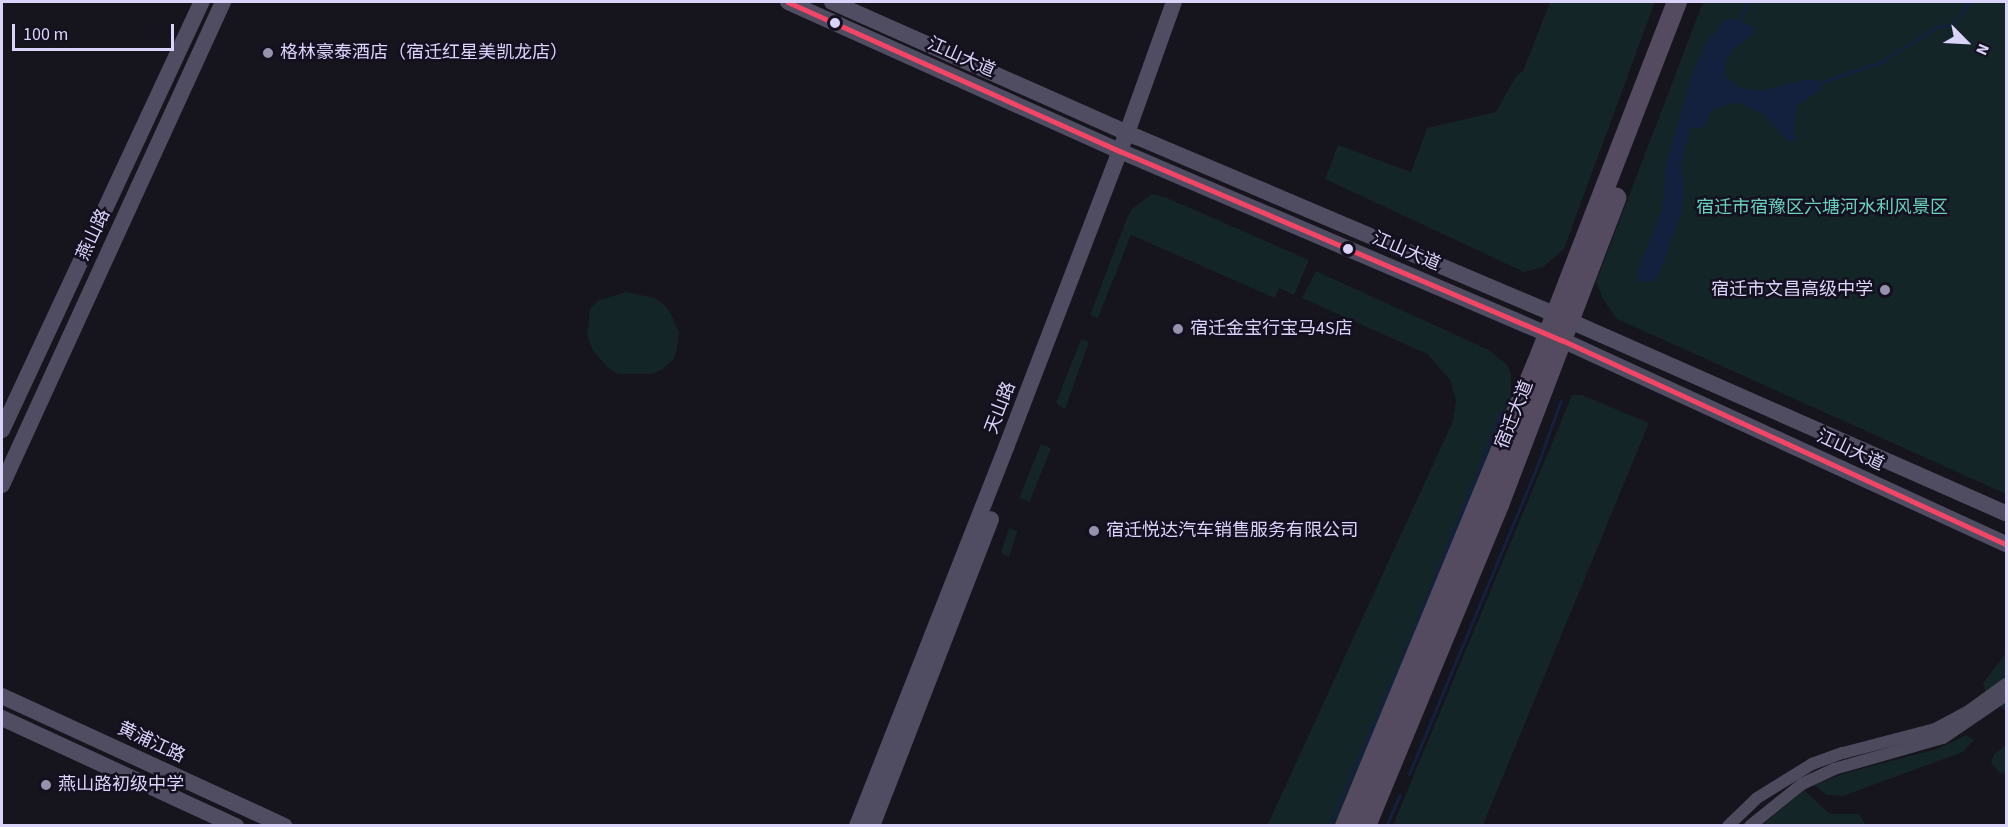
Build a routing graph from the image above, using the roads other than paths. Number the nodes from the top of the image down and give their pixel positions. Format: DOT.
graph roads {
  1 [pos="202,2"];
  2 [pos="223,2"];
  3 [pos="788,2"];
  4 [pos="832,2"];
  5 [pos="1174,2"];
  6 [pos="1185,2"];
  7 [pos="1677,2"];
  8 [pos="1690,2"];
  9 [pos="1132,135"];
  10 [pos="1125,153"];
  11 [pos="1563,318"];
  12 [pos="1555,337"];
  13 [pos="2,430"];
  14 [pos="2,485"];
  15 [pos="2007,513"];
  16 [pos="2007,544"];
  17 [pos="2007,684"];
  18 [pos="2007,695"];
  19 [pos="2,696"];
  20 [pos="2,718"];
  21 [pos="236,825"];
  22 [pos="285,825"];
  23 [pos="857,825"];
  24 [pos="872,825"];
  25 [pos="1345,825"];
  26 [pos="1366,825"];
  27 [pos="1728,825"];
  28 [pos="1750,825"];
  1 -- 13 [label="street, 燕山路"];
  2 -- 14 [label="street, 燕山路"];
  3 -- 10 [label="street, 江山大道"];
  4 -- 9 [label="street, 江山大道"];
  5 -- 9 [label="street, 天山路"];
  6 -- 9 [label="street, 天山路"];
  7 -- 11 [label="main road, 宿迁大道"];
  8 -- 11 [label="main road, 宿迁大道"];
  9 -- 10 [label="street, 天山路"];
  9 -- 11 [label="street, 江山大道"];
  10 -- 12 [label="street, 江山大道"];
  10 -- 23 [label="street, 天山路"];
  10 -- 24 [label="street, 天山路"];
  11 -- 12 [label="main road, 宿迁大道"];
  11 -- 15 [label="street, 江山大道"];
  12 -- 16 [label="street, 江山大道"];
  12 -- 25 [label="main road, 宿迁大道"];
  12 -- 26 [label="main road, 宿迁大道"];
  17 -- 27 [label="street"];
  18 -- 28 [label="street"];
  19 -- 22 [label="street, 黄浦江路"];
  20 -- 21 [label="street"];
}
